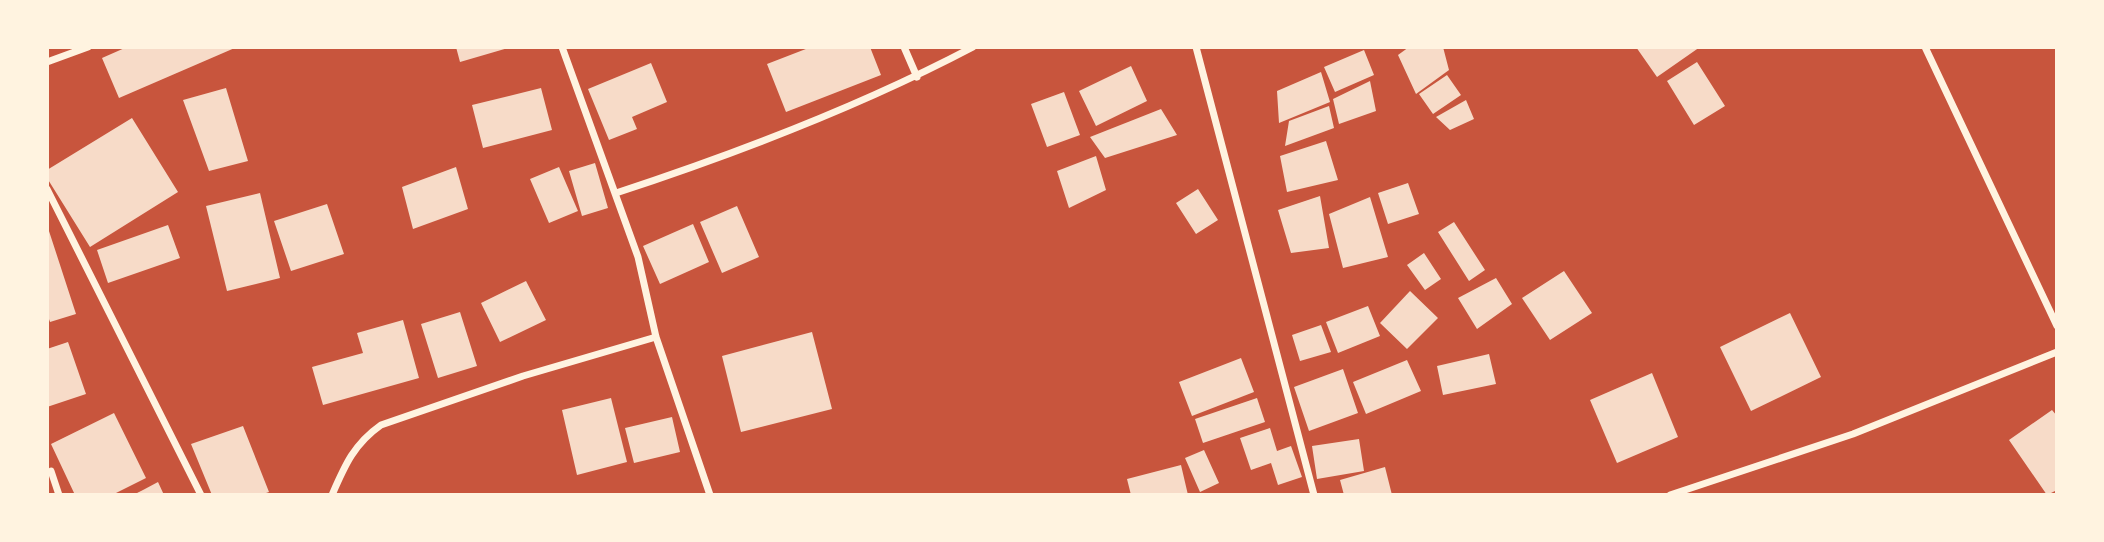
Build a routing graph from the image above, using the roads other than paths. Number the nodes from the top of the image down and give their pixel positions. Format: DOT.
graph roads {
  1 [pos="88,47"];
  2 [pos="562,47"];
  3 [pos="904,47"];
  4 [pos="972,47"];
  5 [pos="1196,47"];
  6 [pos="1925,47"];
  7 [pos="47,62"];
  8 [pos="917,77"];
  9 [pos="47,189"];
  10 [pos="616,193"];
  11 [pos="2057,326"];
  12 [pos="656,337"];
  13 [pos="2057,352"];
  14 [pos="51,471"];
  15 [pos="59,495"];
  16 [pos="201,495"];
  17 [pos="332,495"];
  18 [pos="710,495"];
  19 [pos="1314,495"];
  20 [pos="1670,495"];
  1 -- 7 [label="street"];
  2 -- 10 [label="street"];
  3 -- 8 [label="street"];
  4 -- 8 [label="street"];
  5 -- 19 [label="street"];
  6 -- 11 [label="street"];
  8 -- 10 [label="street"];
  9 -- 16 [label="street"];
  10 -- 12 [label="street"];
  12 -- 17 [label="street"];
  12 -- 18 [label="street"];
  13 -- 20 [label="street"];
  14 -- 15 [label="street"];
}
